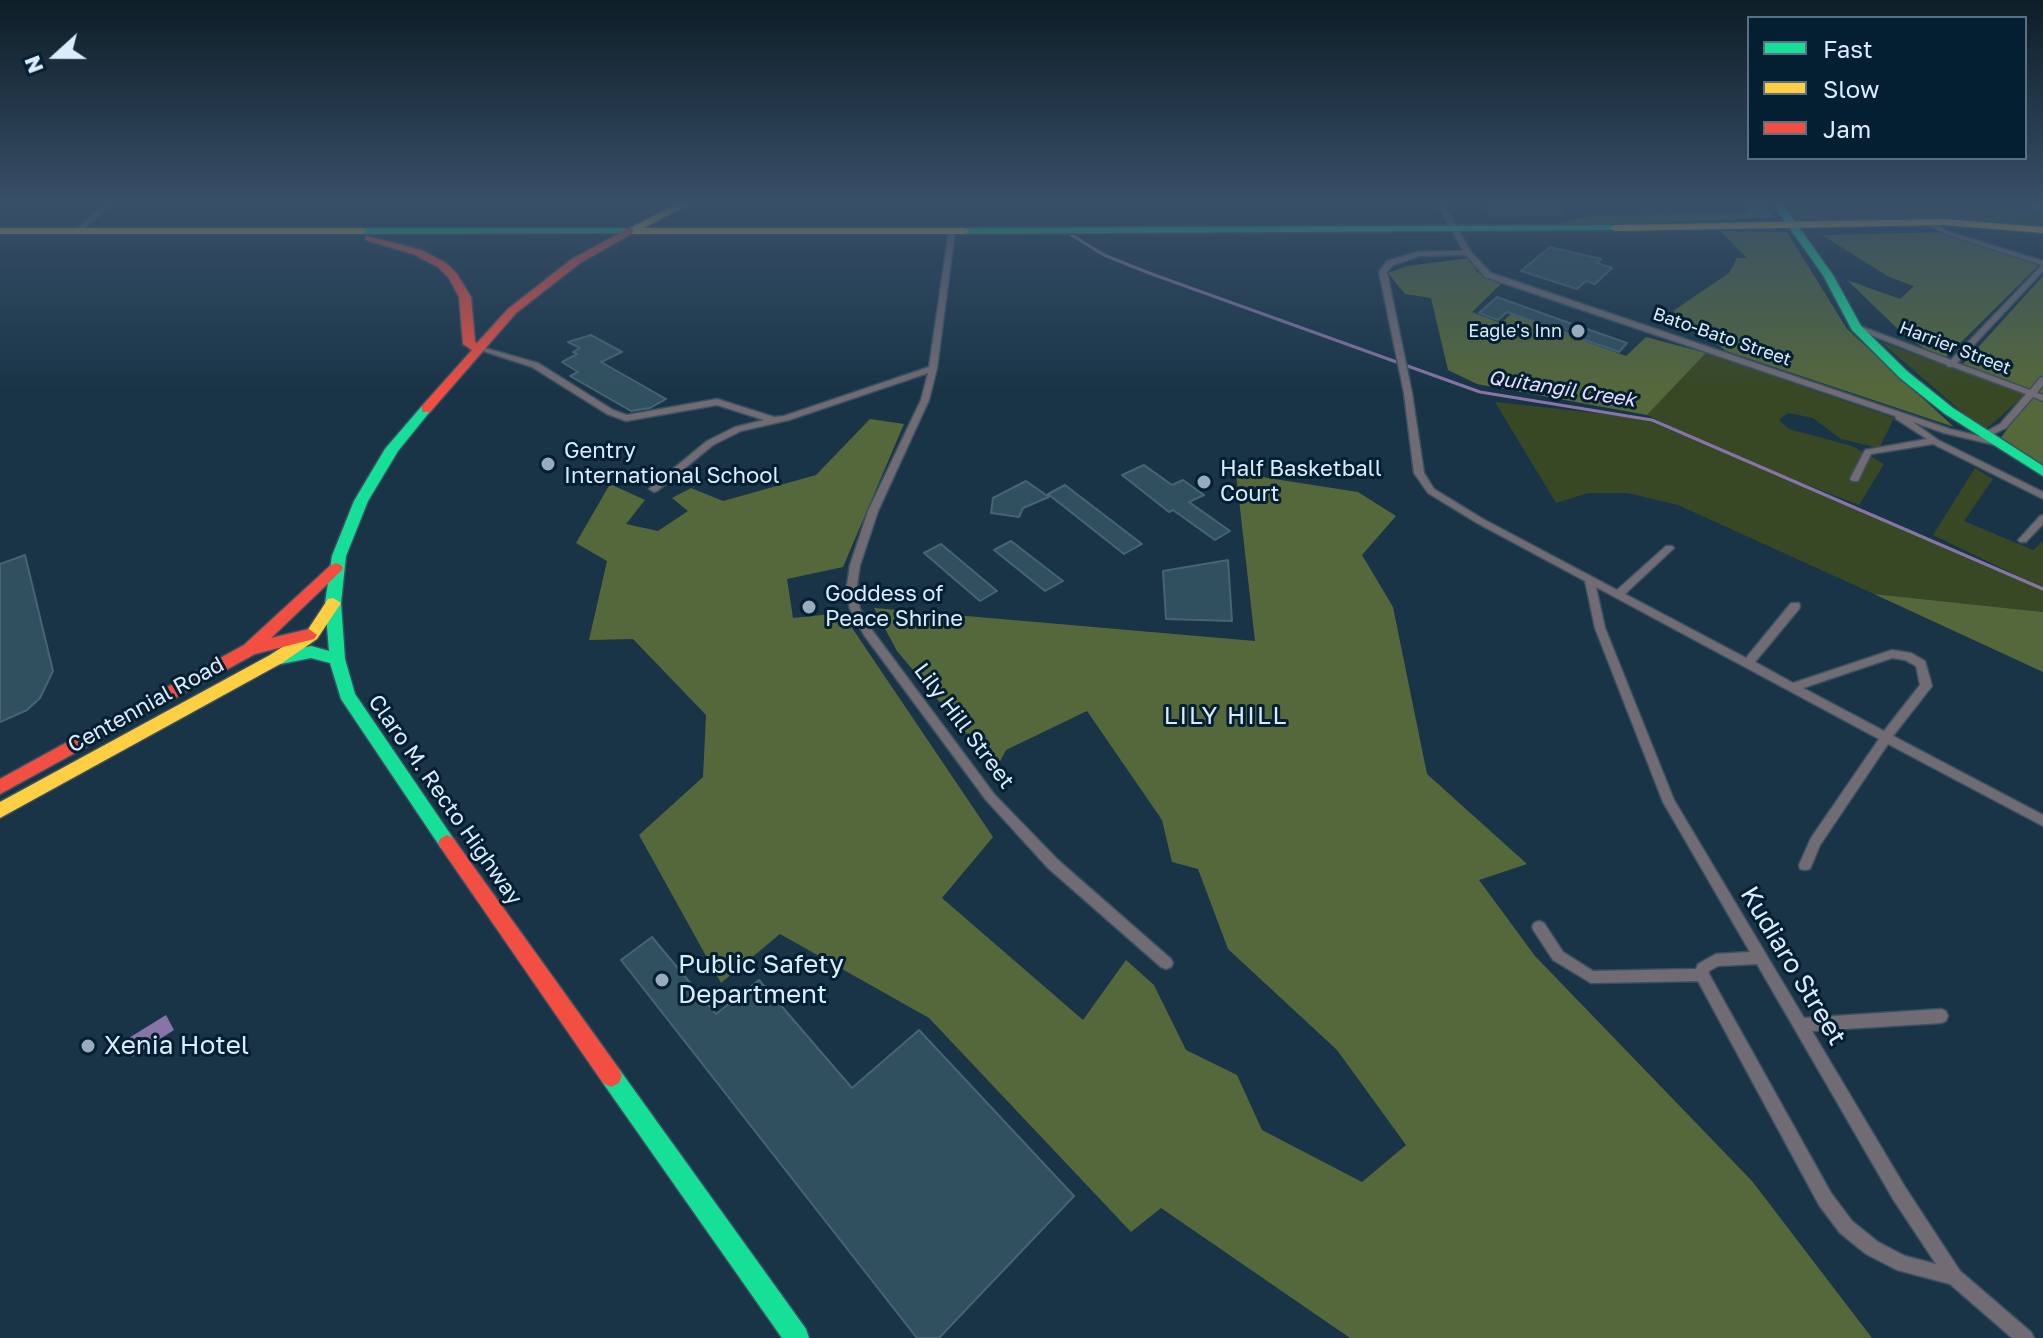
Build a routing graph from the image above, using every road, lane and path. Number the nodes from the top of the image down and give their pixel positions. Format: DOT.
graph roads {
  1 [pos="444,267"];
  2 [pos="570,267"];
  3 [pos="947,267"];
  4 [pos="1385,267"];
  5 [pos="1480,267"];
  6 [pos="1823,267"];
  7 [pos="2041,267"];
  8 [pos="1856,328"];
  9 [pos="478,348"];
  10 [pos="1951,365"];
  11 [pos="933,368"];
  12 [pos="2043,380"];
  13 [pos="2031,394"];
  14 [pos="2043,398"];
  15 [pos="1897,414"];
  16 [pos="774,420"];
  17 [pos="1992,439"];
  18 [pos="1934,441"];
  19 [pos="2043,472"];
  20 [pos="1855,479"];
  21 [pos="654,489"];
  22 [pos="2043,496"];
  23 [pos="2043,518"];
  24 [pos="2023,540"];
  25 [pos="1669,548"];
  26 [pos="336,568"];
  27 [pos="1589,578"];
  28 [pos="1620,593"];
  29 [pos="333,603"];
  30 [pos="1795,606"];
  31 [pos="312,635"];
  32 [pos="334,638"];
  33 [pos="250,649"];
  34 [pos="276,659"];
  35 [pos="337,659"];
  36 [pos="1749,662"];
  37 [pos="1794,687"];
  38 [pos="1886,737"];
  39 [pos="0,787"];
  40 [pos="0,811"];
  41 [pos="2043,821"];
  42 [pos="1805,865"];
  43 [pos="1539,927"];
  44 [pos="1759,958"];
  45 [pos="1166,963"];
  46 [pos="1702,975"];
  47 [pos="1941,1016"];
  48 [pos="1800,1025"];
  49 [pos="1954,1277"];
  50 [pos="797,1338"];
  51 [pos="2025,1338"];
  1 -- 9 [label="main road"];
  2 -- 9 [label="main road, Claro M. Recto Highway"];
  3 -- 11 [label="street, Lily Hill Street"];
  4 -- 27 [label="street"];
  5 -- 15 [label="street, Bato-Bato Street"];
  6 -- 8 [label="main road"];
  7 -- 10 [label="street"];
  8 -- 10 [label="street, Harrier Street"];
  8 -- 17 [label="main road"];
  9 -- 16 [label="street"];
  9 -- 26 [label="main road, Claro M. Recto Highway"];
  10 -- 13 [label="street, Harrier Street"];
  11 -- 16 [label="street"];
  11 -- 45 [label="street, Lily Hill Street"];
  12 -- 13 [label="street"];
  13 -- 14 [label="street, Harrier Street"];
  13 -- 17 [label="street"];
  15 -- 17 [label="street, Bato-Bato Street"];
  15 -- 18 [label="street"];
  16 -- 21 [label="street"];
  17 -- 19 [label="main road"];
  18 -- 20 [label="street"];
  18 -- 22 [label="street"];
  23 -- 24 [label="street"];
  25 -- 28 [label="street"];
  26 -- 29 [label="main road, Claro M. Recto Highway"];
  26 -- 33 [label="main road"];
  27 -- 28 [label="street"];
  27 -- 44 [label="street, Kudiaro Street"];
  28 -- 36 [label="street"];
  29 -- 31 [label="main road, Centennial Road"];
  29 -- 32 [label="main road, Claro M. Recto Highway"];
  30 -- 36 [label="street"];
  31 -- 32 [label="main road, Centennial Road"];
  31 -- 33 [label="main road, Centennial Road"];
  31 -- 34 [label="main road, Centennial Road"];
  32 -- 35 [label="main road, Claro M. Recto Highway"];
  33 -- 39 [label="main road, Centennial Road"];
  34 -- 35 [label="main road"];
  34 -- 40 [label="main road, Centennial Road"];
  35 -- 50 [label="main road, Claro M. Recto Highway"];
  36 -- 37 [label="street"];
  37 -- 38 [label="street"];
  37 -- 38 [label="street"];
  38 -- 41 [label="street"];
  38 -- 42 [label="street"];
  43 -- 46 [label="street"];
  44 -- 46 [label="street"];
  44 -- 48 [label="street, Kudiaro Street"];
  46 -- 49 [label="street"];
  47 -- 48 [label="street"];
  48 -- 49 [label="street, Kudiaro Street"];
  49 -- 51 [label="street, Kudiaro Street"];
}
